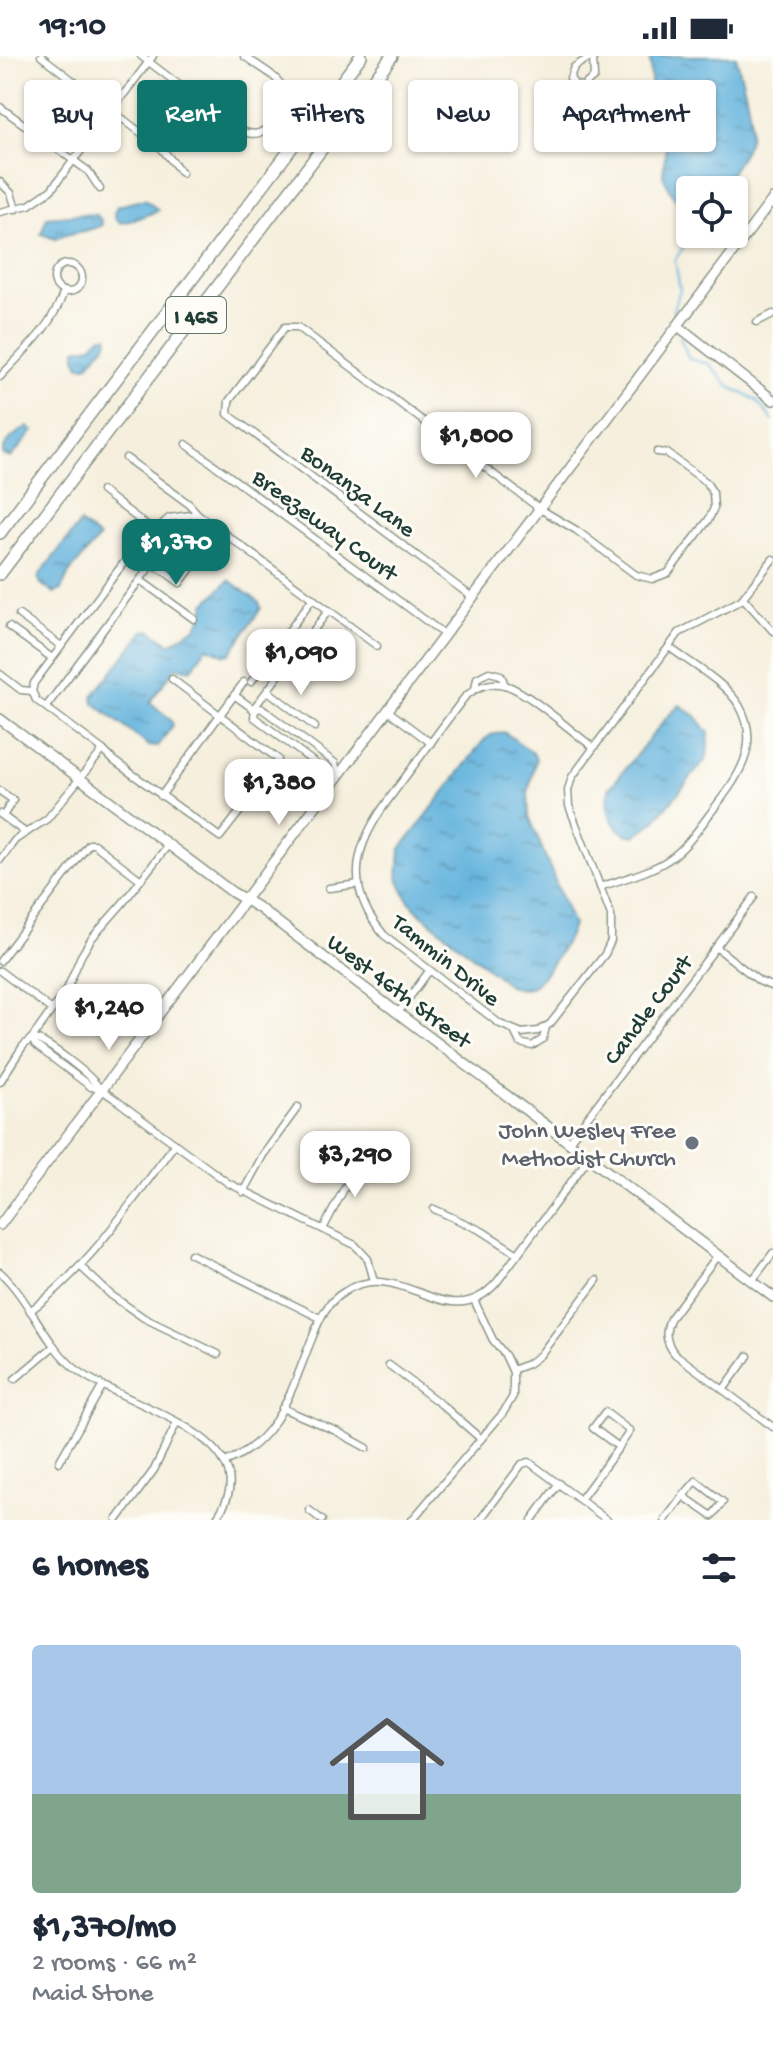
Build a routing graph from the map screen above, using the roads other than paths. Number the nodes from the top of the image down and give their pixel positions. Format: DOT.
graph roads {
  1 [pos="41,56"];
  2 [pos="141,56"];
  3 [pos="244,56"];
  4 [pos="361,56"];
  5 [pos="392,56"];
  6 [pos="592,56"];
  7 [pos="151,59"];
  8 [pos="72,80"];
  9 [pos="121,98"];
  10 [pos="0,107"];
  11 [pos="121,118"];
  12 [pos="81,152"];
  13 [pos="74,161"];
  14 [pos="182,173"];
  15 [pos="0,182"];
  16 [pos="100,189"];
  17 [pos="773,199"];
  18 [pos="16,209"];
  19 [pos="0,212"];
  20 [pos="64,291"];
  21 [pos="773,314"];
  22 [pos="757,322"];
  23 [pos="678,326"];
  24 [pos="0,377"];
  25 [pos="773,400"];
  26 [pos="186,444"];
  27 [pos="657,452"];
  28 [pos="126,458"];
  29 [pos="102,491"];
  30 [pos="540,509"];
  31 [pos="198,514"];
  32 [pos="220,529"];
  33 [pos="154,531"];
  34 [pos="0,533"];
  35 [pos="773,559"];
  36 [pos="0,574"];
  37 [pos="140,580"];
  38 [pos="472,597"];
  39 [pos="313,598"];
  40 [pos="743,598"];
  41 [pos="329,610"];
  42 [pos="19,615"];
  43 [pos="194,619"];
  44 [pos="9,627"];
  45 [pos="773,631"];
  46 [pos="444,634"];
  47 [pos="61,646"];
  48 [pos="377,646"];
  49 [pos="669,647"];
  50 [pos="52,658"];
  51 [pos="263,665"];
  52 [pos="0,674"];
  53 [pos="278,677"];
  54 [pos="172,679"];
  55 [pos="505,685"];
  56 [pos="475,689"];
  57 [pos="32,691"];
  58 [pos="268,691"];
  59 [pos="234,695"];
  60 [pos="46,707"];
  61 [pos="254,710"];
  62 [pos="387,710"];
  63 [pos="221,714"];
  64 [pos="0,719"];
  65 [pos="315,727"];
  66 [pos="298,736"];
  67 [pos="431,743"];
  68 [pos="292,745"];
  69 [pos="593,747"];
  70 [pos="103,750"];
  71 [pos="337,772"];
  72 [pos="80,779"];
  73 [pos="0,791"];
  74 [pos="161,796"];
  75 [pos="2,815"];
  76 [pos="26,833"];
  77 [pos="169,844"];
  78 [pos="0,860"];
  79 [pos="141,880"];
  80 [pos="359,884"];
  81 [pos="600,887"];
  82 [pos="329,888"];
  83 [pos="754,897"];
  84 [pos="245,899"];
  85 [pos="716,947"];
  86 [pos="0,961"];
  87 [pos="0,971"];
  88 [pos="429,971"];
  89 [pos="773,987"];
  90 [pos="52,1010"];
  91 [pos="398,1013"];
  92 [pos="546,1027"];
  93 [pos="514,1031"];
  94 [pos="32,1038"];
  95 [pos="0,1082"];
  96 [pos="101,1089"];
  97 [pos="298,1107"];
  98 [pos="568,1143"];
  99 [pos="175,1144"];
  100 [pos="366,1157"];
  101 [pos="588,1159"];
  102 [pos="243,1192"];
  103 [pos="434,1209"];
  104 [pos="4,1211"];
  105 [pos="0,1225"];
  106 [pos="323,1229"];
  107 [pos="773,1253"];
  108 [pos="191,1254"];
  109 [pos="518,1254"];
  110 [pos="717,1256"];
  111 [pos="81,1267"];
  112 [pos="0,1272"];
  113 [pos="597,1280"];
  114 [pos="374,1281"];
  115 [pos="752,1281"];
  116 [pos="773,1297"];
  117 [pos="474,1300"];
  118 [pos="30,1311"];
  119 [pos="320,1318"];
  120 [pos="54,1346"];
  121 [pos="218,1354"];
  122 [pos="748,1356"];
  123 [pos="389,1365"];
  124 [pos="512,1370"];
  125 [pos="15,1379"];
  126 [pos="102,1387"];
  127 [pos="723,1390"];
  128 [pos="282,1408"];
  129 [pos="177,1422"];
  130 [pos="773,1427"];
  131 [pos="481,1439"];
  132 [pos="619,1447"];
  133 [pos="367,1448"];
  134 [pos="59,1462"];
  135 [pos="225,1462"];
  136 [pos="559,1483"];
  137 [pos="683,1496"];
  138 [pos="580,1500"];
  139 [pos="309,1510"];
  140 [pos="117,1520"];
  141 [pos="215,1520"];
  142 [pos="322,1520"];
  143 [pos="412,1520"];
  144 [pos="480,1520"];
  145 [pos="532,1520"];
  146 [pos="607,1520"];
  147 [pos="665,1520"];
  1 -- 8 [label="street"];
  2 -- 7 [label="street"];
  3 -- 7 [label="street"];
  4 -- 34 [label="highway, I 465"];
  5 -- 36 [label="highway, I 465"];
  6 -- 6 [label="street"];
  7 -- 9 [label="street"];
  10 -- 13 [label="street"];
  11 -- 14 [label="street"];
  12 -- 13 [label="street"];
  13 -- 16 [label="street"];
  13 -- 18 [label="street"];
  15 -- 18 [label="street"];
  17 -- 23 [label="street"];
  18 -- 19 [label="street"];
  20 -- 20 [label="street"];
  20 -- 24 [label="street"];
  21 -- 22 [label="street"];
  23 -- 25 [label="street"];
  23 -- 30 [label="street"];
  26 -- 46 [label="street, Breezeway Court"];
  27 -- 30 [label="street"];
  28 -- 31 [label="street"];
  29 -- 33 [label="street"];
  30 -- 38 [label="street"];
  30 -- 38 [label="street, Bonanza Lane"];
  31 -- 32 [label="street"];
  31 -- 33 [label="street"];
  32 -- 37 [label="street"];
  32 -- 39 [label="street"];
  33 -- 47 [label="street"];
  35 -- 40 [label="street"];
  37 -- 43 [label="street"];
  37 -- 60 [label="street"];
  38 -- 46 [label="street"];
  39 -- 41 [label="street"];
  39 -- 51 [label="street"];
  40 -- 45 [label="street"];
  40 -- 49 [label="street"];
  41 -- 48 [label="street"];
  41 -- 53 [label="street"];
  42 -- 47 [label="street"];
  44 -- 50 [label="street"];
  46 -- 62 [label="street"];
  47 -- 50 [label="street"];
  49 -- 69 [label="street"];
  49 -- 81 [label="street"];
  50 -- 57 [label="street"];
  51 -- 53 [label="street"];
  51 -- 59 [label="street"];
  52 -- 57 [label="street"];
  53 -- 58 [label="street"];
  54 -- 63 [label="street"];
  55 -- 56 [label="street"];
  55 -- 56 [label="street, Tammin Drive"];
  55 -- 69 [label="street"];
  56 -- 67 [label="street, Tammin Drive"];
  57 -- 60 [label="street"];
  58 -- 61 [label="street"];
  58 -- 65 [label="street"];
  59 -- 61 [label="street"];
  59 -- 63 [label="street"];
  60 -- 70 [label="street"];
  61 -- 66 [label="street"];
  61 -- 68 [label="street"];
  62 -- 67 [label="street"];
  62 -- 71 [label="street"];
  63 -- 74 [label="street"];
  63 -- 74 [label="street"];
  64 -- 72 [label="street, West 46th Street"];
  66 -- 68 [label="street"];
  66 -- 71 [label="street"];
  67 -- 80 [label="street, Tammin Drive"];
  68 -- 71 [label="street"];
  69 -- 81 [label="street"];
  70 -- 72 [label="street"];
  70 -- 74 [label="street"];
  71 -- 84 [label="street"];
  72 -- 76 [label="street"];
  72 -- 77 [label="street, West 46th Street"];
  73 -- 75 [label="street"];
  75 -- 76 [label="street"];
  76 -- 78 [label="street"];
  77 -- 79 [label="street"];
  77 -- 84 [label="street, West 46th Street"];
  79 -- 86 [label="street"];
  79 -- 90 [label="street"];
  80 -- 82 [label="street"];
  80 -- 88 [label="street, Tammin Drive"];
  81 -- 92 [label="street"];
  83 -- 85 [label="street, Candle Court"];
  84 -- 91 [label="street, West 46th Street"];
  84 -- 96 [label="street"];
  85 -- 89 [label="street"];
  85 -- 98 [label="street, Candle Court"];
  87 -- 90 [label="street"];
  88 -- 91 [label="street"];
  88 -- 93 [label="street, Tammin Drive"];
  90 -- 94 [label="street"];
  91 -- 98 [label="street, West 46th Street"];
  92 -- 93 [label="street"];
  92 -- 93 [label="street, Tammin Drive"];
  94 -- 95 [label="street"];
  94 -- 96 [label="street"];
  96 -- 99 [label="street"];
  96 -- 104 [label="street"];
  97 -- 102 [label="street"];
  98 -- 101 [label="street, West 46th Street"];
  99 -- 102 [label="street"];
  99 -- 111 [label="street"];
  100 -- 106 [label="street"];
  101 -- 109 [label="street"];
  101 -- 110 [label="street, West 46th Street"];
  102 -- 106 [label="street"];
  103 -- 109 [label="street"];
  104 -- 105 [label="street"];
  106 -- 114 [label="street"];
  107 -- 115 [label="street"];
  108 -- 119 [label="street"];
  109 -- 117 [label="street"];
  110 -- 115 [label="street, West 46th Street"];
  110 -- 127 [label="street"];
  111 -- 118 [label="street"];
  111 -- 121 [label="street"];
  112 -- 118 [label="street"];
  113 -- 124 [label="street"];
  114 -- 117 [label="street"];
  114 -- 119 [label="street"];
  115 -- 116 [label="street, West 46th Street"];
  117 -- 124 [label="street"];
  118 -- 120 [label="street"];
  119 -- 128 [label="street"];
  120 -- 125 [label="street"];
  120 -- 126 [label="street"];
  122 -- 127 [label="street"];
  123 -- 131 [label="street"];
  124 -- 131 [label="street"];
  126 -- 129 [label="street"];
  126 -- 134 [label="street"];
  127 -- 130 [label="street"];
  128 -- 133 [label="street"];
  128 -- 135 [label="street"];
  129 -- 135 [label="street"];
  129 -- 140 [label="street"];
  131 -- 143 [label="street"];
  132 -- 132 [label="street"];
  132 -- 138 [label="street"];
  135 -- 141 [label="street"];
  136 -- 138 [label="street"];
  136 -- 144 [label="street"];
  136 -- 145 [label="street"];
  137 -- 137 [label="street"];
  137 -- 147 [label="street"];
  138 -- 146 [label="street"];
  139 -- 142 [label="street"];
}
